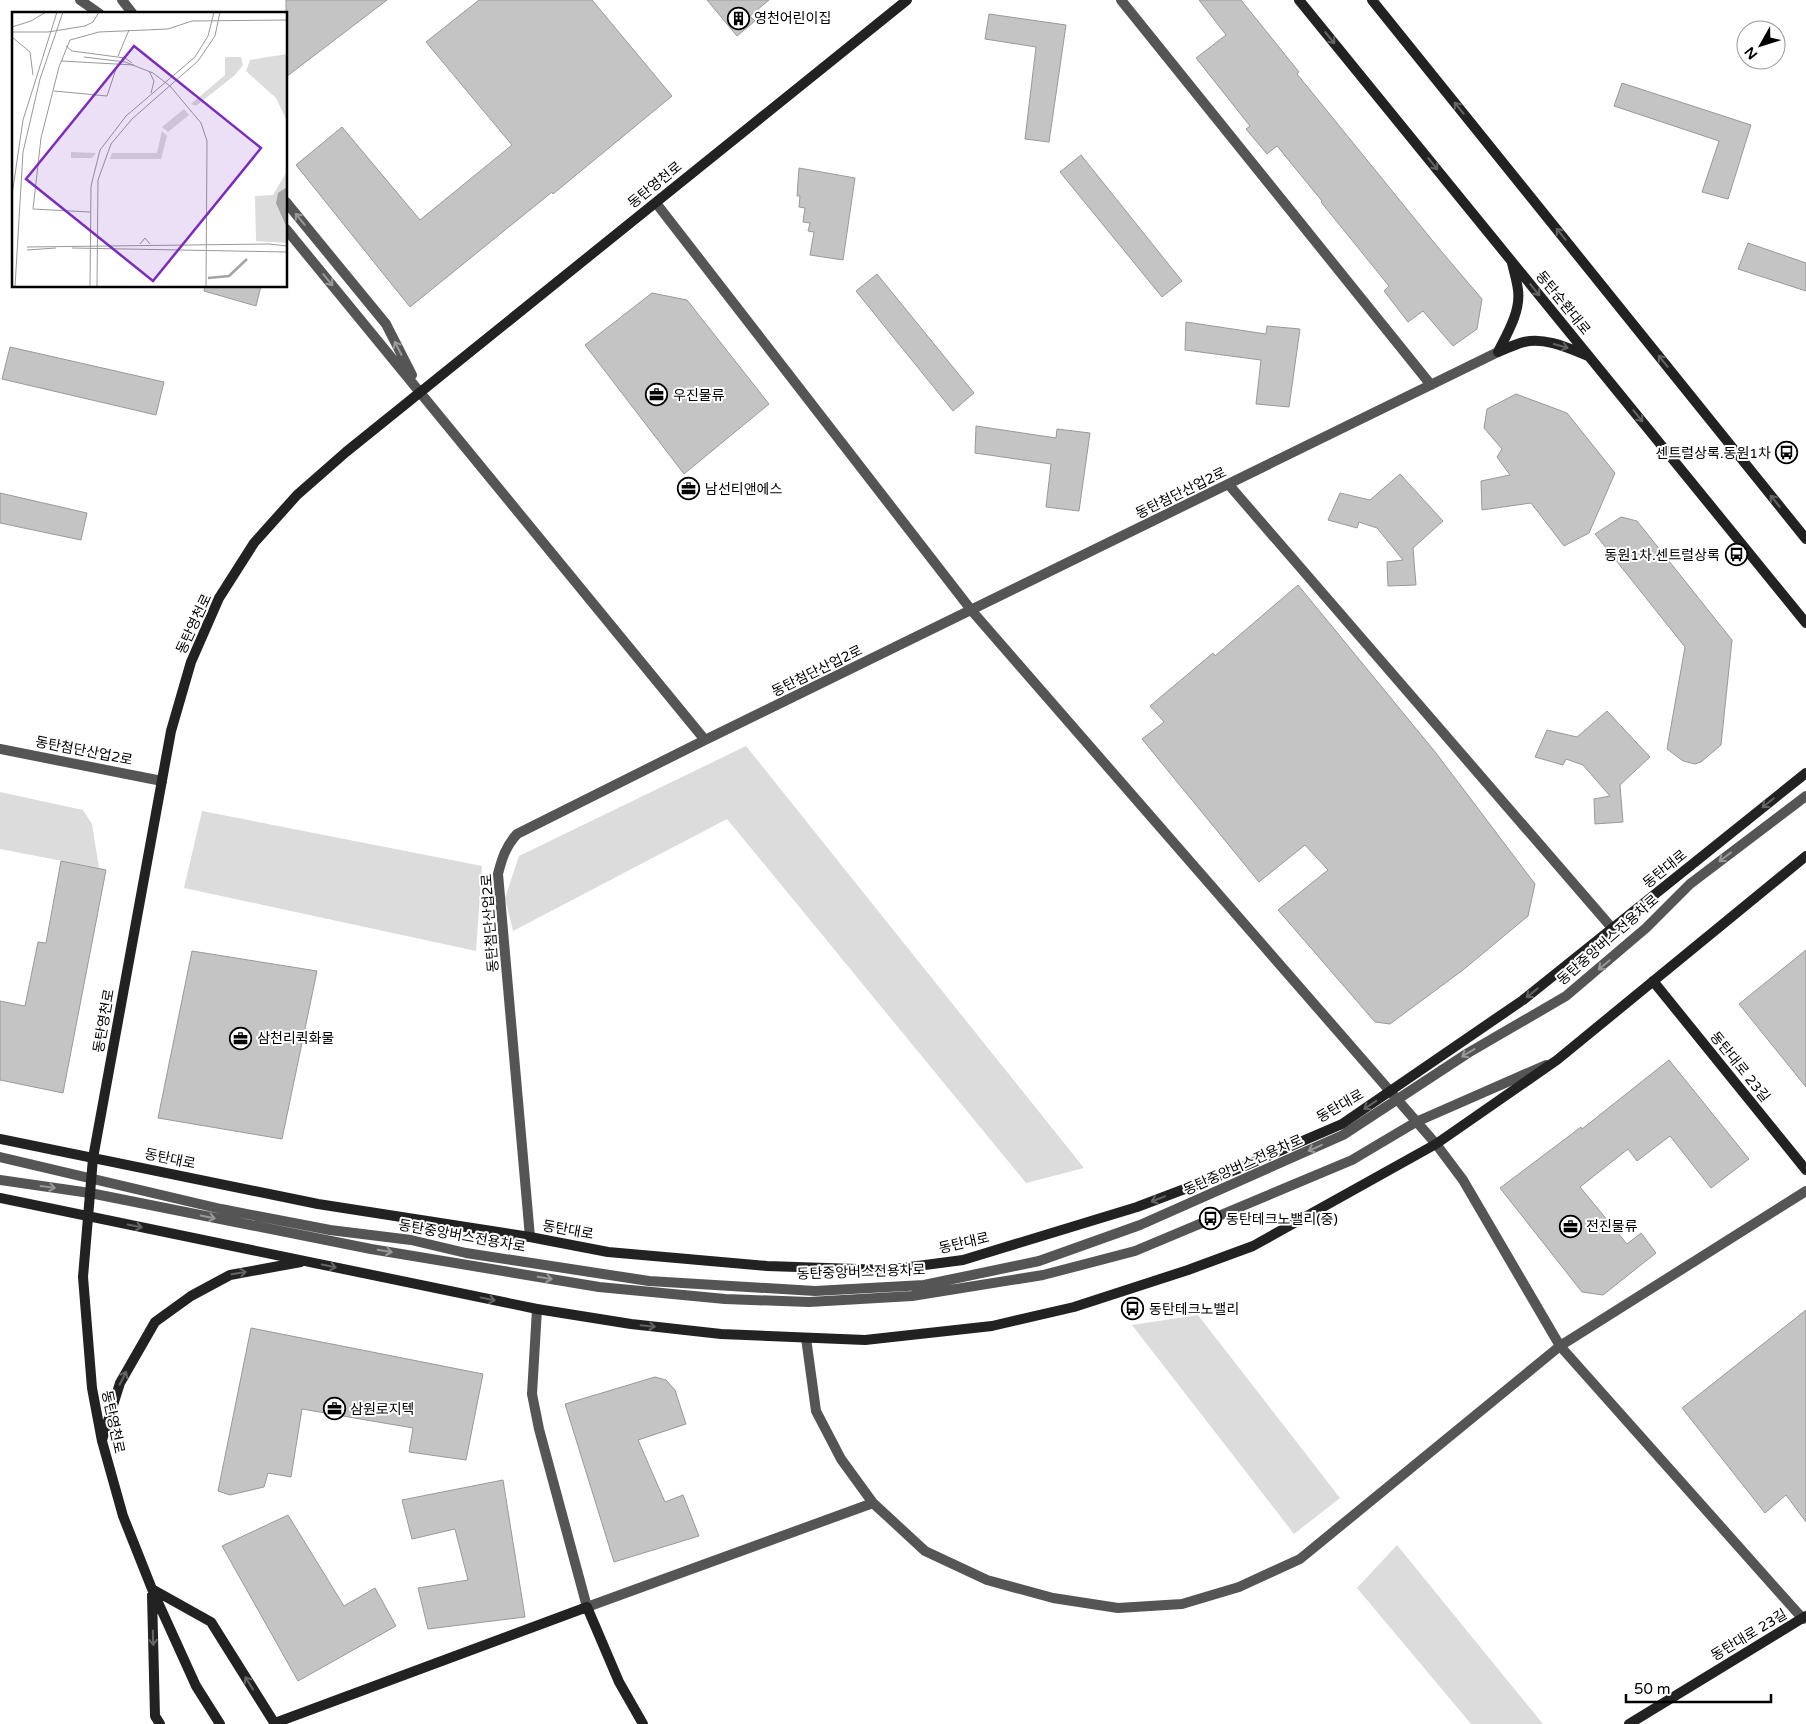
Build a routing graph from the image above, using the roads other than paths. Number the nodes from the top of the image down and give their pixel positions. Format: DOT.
graph roads {
  1 [pos="80,0"];
  2 [pos="122,0"];
  3 [pos="908,0"];
  4 [pos="1121,0"];
  5 [pos="1299,0"];
  6 [pos="1372,0"];
  7 [pos="97,12"];
  8 [pos="131,12"];
  9 [pos="656,203"];
  10 [pos="288,204"];
  11 [pos="288,231"];
  12 [pos="1511,260"];
  13 [pos="1498,352"];
  14 [pos="1590,357"];
  15 [pos="1431,385"];
  16 [pos="420,392"];
  17 [pos="1229,485"];
  18 [pos="1806,539"];
  19 [pos="972,611"];
  20 [pos="1806,623"];
  21 [pos="704,740"];
  22 [pos="0,749"];
  23 [pos="1806,773"];
  24 [pos="162,781"];
  25 [pos="1806,796"];
  26 [pos="1806,856"];
  27 [pos="1612,928"];
  28 [pos="1653,981"];
  29 [pos="1557,1060"];
  30 [pos="1390,1092"];
  31 [pos="1398,1101"];
  32 [pos="1416,1122"];
  33 [pos="0,1139"];
  34 [pos="1436,1144"];
  35 [pos="0,1157"];
  36 [pos="93,1158"];
  37 [pos="1806,1170"];
  38 [pos="91,1178"];
  39 [pos="0,1180"];
  40 [pos="1806,1190"];
  41 [pos="90,1193"];
  42 [pos="0,1198"];
  43 [pos="88,1216"];
  44 [pos="530,1237"];
  45 [pos="306,1261"];
  46 [pos="538,1309"];
  47 [pos="806,1338"];
  48 [pos="1560,1346"];
  49 [pos="102,1441"];
  50 [pos="873,1503"];
  51 [pos="152,1589"];
  52 [pos="587,1608"];
  53 [pos="1804,1618"];
  54 [pos="156,1721"];
  55 [pos="220,1724"];
  56 [pos="275,1724"];
  57 [pos="643,1724"];
  58 [pos="1629,1724"];
  1 -- 7 [label="street"];
  2 -- 8 [label="street"];
  3 -- 9 [label="street, 동탄영천로"];
  4 -- 15 [label="street"];
  5 -- 12 [label="street, 동탄순환대로, one-way"];
  18 -- 6 [label="street, one-way"];
  9 -- 16 [label="street, 동탄영천로"];
  9 -- 19 [label="street"];
  16 -- 10 [label="street, one-way"];
  11 -- 16 [label="street, one-way"];
  12 -- 13 [label="street"];
  12 -- 14 [label="street, 동탄순환대로, one-way"];
  13 -- 14 [label="street, one-way"];
  13 -- 15 [label="street, 동탄첨단산업2로"];
  14 -- 20 [label="street, 동탄순환대로, one-way"];
  15 -- 17 [label="street, 동탄첨단산업2로"];
  16 -- 21 [label="street"];
  16 -- 24 [label="street, 동탄영천로"];
  17 -- 19 [label="street, 동탄첨단산업2로"];
  17 -- 27 [label="street"];
  19 -- 21 [label="street, 동탄첨단산업2로"];
  19 -- 30 [label="street"];
  21 -- 44 [label="street, 동탄첨단산업2로"];
  22 -- 24 [label="street, 동탄첨단산업2로"];
  23 -- 27 [label="street, 동탄대로, one-way"];
  24 -- 36 [label="street, 동탄영천로"];
  25 -- 31 [label="street, 동탄중앙버스전용차로, one-way"];
  26 -- 28 [label="street"];
  27 -- 30 [label="street, 동탄대로, one-way"];
  28 -- 29 [label="street"];
  28 -- 37 [label="street, 동탄대로 23길"];
  29 -- 32 [label="street"];
  29 -- 34 [label="street"];
  30 -- 31 [label="street"];
  30 -- 44 [label="street, 동탄대로, one-way"];
  31 -- 32 [label="street"];
  31 -- 38 [label="street, 동탄중앙버스전용차로, one-way"];
  32 -- 34 [label="street"];
  41 -- 32 [label="street, one-way"];
  33 -- 36 [label="street, 동탄대로"];
  34 -- 47 [label="street"];
  34 -- 48 [label="street"];
  35 -- 38 [label="street, 동탄중앙버스전용차로"];
  36 -- 38 [label="street, 동탄영천로"];
  36 -- 44 [label="street, 동탄대로"];
  38 -- 41 [label="street, 동탄영천로"];
  39 -- 41 [label="street, one-way"];
  40 -- 48 [label="street"];
  41 -- 43 [label="street, 동탄영천로"];
  42 -- 43 [label="street"];
  43 -- 45 [label="street, one-way"];
  43 -- 49 [label="street, 동탄영천로"];
  45 -- 46 [label="street, one-way"];
  49 -- 45 [label="street, one-way"];
  46 -- 47 [label="street, one-way"];
  46 -- 52 [label="street"];
  47 -- 50 [label="street"];
  48 -- 50 [label="street"];
  48 -- 53 [label="street"];
  49 -- 51 [label="street, 동탄영천로"];
  50 -- 52 [label="street"];
  51 -- 54 [label="street, one-way"];
  51 -- 55 [label="street, 동탄영천로"];
  56 -- 51 [label="street, one-way"];
  52 -- 56 [label="street"];
  52 -- 57 [label="street"];
  53 -- 58 [label="street, 동탄대로 23길"];
}
